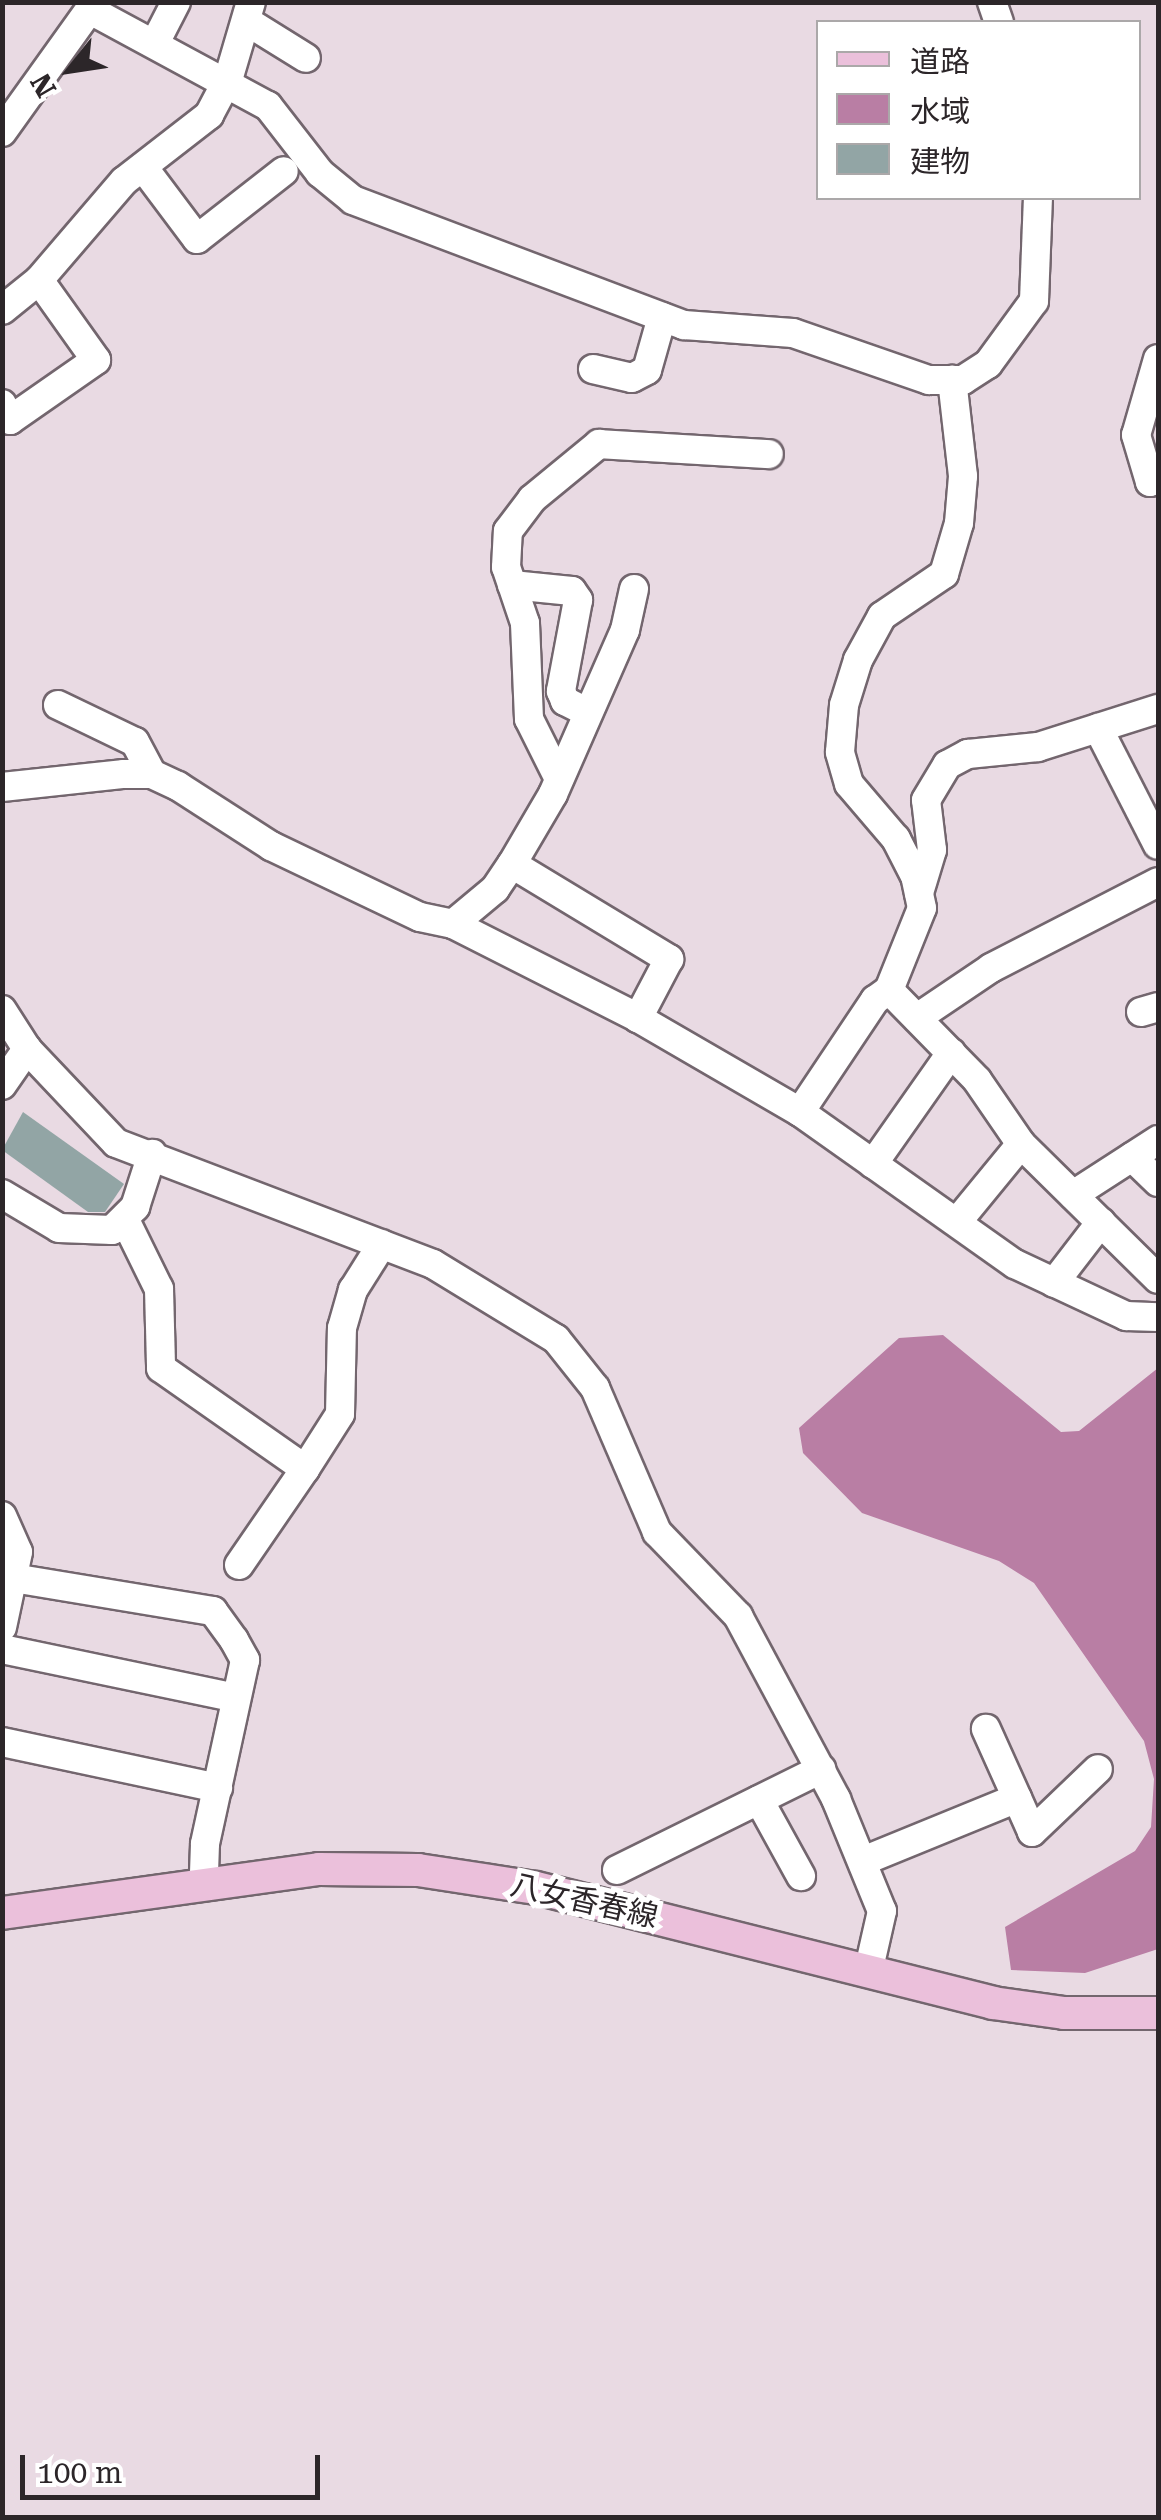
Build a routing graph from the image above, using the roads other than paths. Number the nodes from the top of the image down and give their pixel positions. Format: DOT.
graph roads {
  1 [pos="176,2"];
  2 [pos="94,7"];
  3 [pos="250,12"];
  4 [pos="156,43"];
  5 [pos="306,58"];
  6 [pos="228,80"];
  7 [pos="2,132"];
  8 [pos="143,167"];
  9 [pos="284,171"];
  10 [pos="1038,200"];
  11 [pos="38,280"];
  12 [pos="2,310"];
  13 [pos="662,317"];
  14 [pos="1158,359"];
  15 [pos="593,369"];
  16 [pos="952,380"];
  17 [pos="2,404"];
  18 [pos="769,454"];
  19 [pos="1158,478"];
  20 [pos="512,584"];
  21 [pos="634,589"];
  22 [pos="58,706"];
  23 [pos="1158,709"];
  24 [pos="587,712"];
  25 [pos="1098,728"];
  26 [pos="152,774"];
  27 [pos="560,779"];
  28 [pos="2,787"];
  29 [pos="927,809"];
  30 [pos="891,834"];
  31 [pos="1158,845"];
  32 [pos="512,864"];
  33 [pos="1158,882"];
  34 [pos="918,893"];
  35 [pos="452,924"];
  36 [pos="889,990"];
  37 [pos="2,1010"];
  38 [pos="638,1018"];
  39 [pos="916,1018"];
  40 [pos="27,1049"];
  41 [pos="951,1053"];
  42 [pos="2,1085"];
  43 [pos="800,1112"];
  44 [pos="1158,1140"];
  45 [pos="1020,1144"];
  46 [pos="152,1154"];
  47 [pos="1132,1157"];
  48 [pos="873,1164"];
  49 [pos="1158,1182"];
  50 [pos="2,1194"];
  51 [pos="1073,1195"];
  52 [pos="126,1222"];
  53 [pos="957,1222"];
  54 [pos="1100,1222"];
  55 [pos="382,1244"];
  56 [pos="1158,1279"];
  57 [pos="1054,1283"];
  58 [pos="1158,1317"];
  59 [pos="305,1469"];
  60 [pos="2,1516"];
  61 [pos="11,1560"];
  62 [pos="239,1566"];
  63 [pos="2,1627"];
  64 [pos="2,1648"];
  65 [pos="236,1698"];
  66 [pos="986,1729"];
  67 [pos="2,1742"];
  68 [pos="821,1769"];
  69 [pos="1098,1770"];
  70 [pos="218,1788"];
  71 [pos="1017,1798"];
  72 [pos="758,1800"];
  73 [pos="863,1861"];
  74 [pos="617,1870"];
  75 [pos="801,1876"];
  76 [pos="204,1881"];
  77 [pos="2,1913"];
  78 [pos="869,1968"];
  79 [pos="1158,2013"];
  1 -- 4 [label="street"];
  2 -- 4 [label="street"];
  2 -- 7 [label="street"];
  3 -- 5 [label="street"];
  3 -- 6 [label="street"];
  4 -- 6 [label="street"];
  6 -- 8 [label="street"];
  6 -- 13 [label="street"];
  8 -- 9 [label="street"];
  8 -- 11 [label="street"];
  10 -- 16 [label="street"];
  11 -- 12 [label="street"];
  11 -- 17 [label="street"];
  13 -- 15 [label="street"];
  13 -- 16 [label="street"];
  14 -- 19 [label="street"];
  16 -- 30 [label="street"];
  18 -- 20 [label="street"];
  20 -- 24 [label="street"];
  20 -- 27 [label="street"];
  21 -- 24 [label="street"];
  22 -- 26 [label="street"];
  23 -- 25 [label="street"];
  24 -- 27 [label="street"];
  25 -- 29 [label="street"];
  25 -- 31 [label="street"];
  26 -- 28 [label="street"];
  26 -- 35 [label="street"];
  27 -- 32 [label="street"];
  29 -- 30 [label="street"];
  29 -- 34 [label="street"];
  30 -- 34 [label="street"];
  32 -- 35 [label="street"];
  32 -- 38 [label="street"];
  33 -- 39 [label="street"];
  34 -- 36 [label="street"];
  35 -- 38 [label="street"];
  36 -- 39 [label="street"];
  36 -- 43 [label="street"];
  37 -- 40 [label="street"];
  38 -- 43 [label="street"];
  39 -- 41 [label="street"];
  40 -- 42 [label="street"];
  40 -- 46 [label="street"];
  41 -- 45 [label="street"];
  41 -- 48 [label="street"];
  43 -- 48 [label="street"];
  44 -- 47 [label="street"];
  45 -- 51 [label="street"];
  45 -- 53 [label="street"];
  46 -- 52 [label="street"];
  46 -- 55 [label="street"];
  47 -- 49 [label="street"];
  47 -- 51 [label="street"];
  48 -- 53 [label="street"];
  50 -- 52 [label="street"];
  51 -- 54 [label="street"];
  52 -- 59 [label="street"];
  53 -- 57 [label="street"];
  54 -- 56 [label="street"];
  54 -- 57 [label="street"];
  55 -- 59 [label="street"];
  55 -- 68 [label="street"];
  57 -- 58 [label="street"];
  59 -- 62 [label="street"];
  60 -- 61 [label="street"];
  61 -- 63 [label="street"];
  61 -- 65 [label="street"];
  64 -- 65 [label="street"];
  65 -- 70 [label="street"];
  66 -- 71 [label="street"];
  67 -- 70 [label="street"];
  68 -- 72 [label="street"];
  68 -- 73 [label="street"];
  69 -- 71 [label="street"];
  70 -- 76 [label="street"];
  71 -- 73 [label="street"];
  72 -- 74 [label="street"];
  72 -- 75 [label="street"];
  73 -- 78 [label="street"];
  76 -- 77 [label="main road, 八女香春線"];
  76 -- 78 [label="main road, 八女香春線"];
  78 -- 79 [label="main road, 八女香春線"];
}
